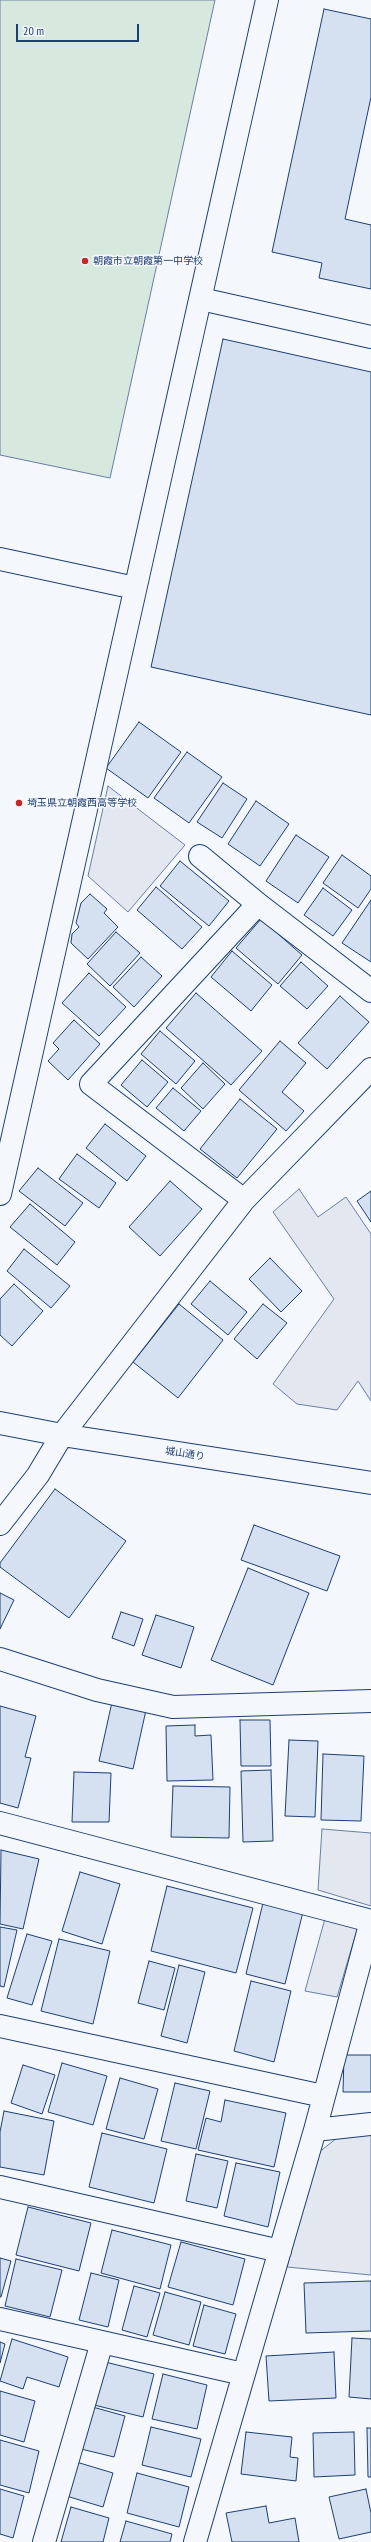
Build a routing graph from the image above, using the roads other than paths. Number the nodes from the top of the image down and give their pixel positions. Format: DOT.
graph roads {
  1 [pos="267,0"];
  2 [pos="201,300"];
  3 [pos="371,337"];
  4 [pos="0,558"];
  5 [pos="135,588"];
  6 [pos="200,856"];
  7 [pos="258,904"];
  8 [pos="371,991"];
  9 [pos="371,1069"];
  10 [pos="0,1194"];
  11 [pos="244,1200"];
  12 [pos="0,1423"];
  13 [pos="62,1435"];
  14 [pos="371,1483"];
  15 [pos="0,1524"];
  16 [pos="0,1660"];
  17 [pos="371,1701"];
  18 [pos="0,1824"];
  19 [pos="0,2026"];
  20 [pos="323,2096"];
  21 [pos="371,2124"];
  22 [pos="315,2130"];
  23 [pos="0,2187"];
  24 [pos="280,2251"];
  25 [pos="0,2319"];
  26 [pos="102,2342"];
  27 [pos="243,2374"];
  28 [pos="44,2542"];
  29 [pos="196,2542"];
  1 -- 2 [label="street"];
  2 -- 3 [label="street"];
  2 -- 5 [label="street"];
  4 -- 5 [label="street"];
  5 -- 10 [label="street"];
  6 -- 7 [label="street"];
  7 -- 8 [label="street"];
  7 -- 11 [label="street"];
  9 -- 11 [label="street"];
  11 -- 13 [label="street"];
  12 -- 13 [label="street, 城山通り"];
  13 -- 14 [label="street, 城山通り"];
  13 -- 15 [label="street"];
  16 -- 17 [label="street"];
  18 -- 20 [label="street"];
  19 -- 20 [label="street"];
  20 -- 22 [label="street"];
  21 -- 22 [label="street"];
  22 -- 24 [label="street"];
  23 -- 24 [label="street"];
  24 -- 27 [label="street"];
  25 -- 26 [label="street"];
  26 -- 27 [label="street"];
  26 -- 28 [label="street"];
  27 -- 29 [label="street"];
}
